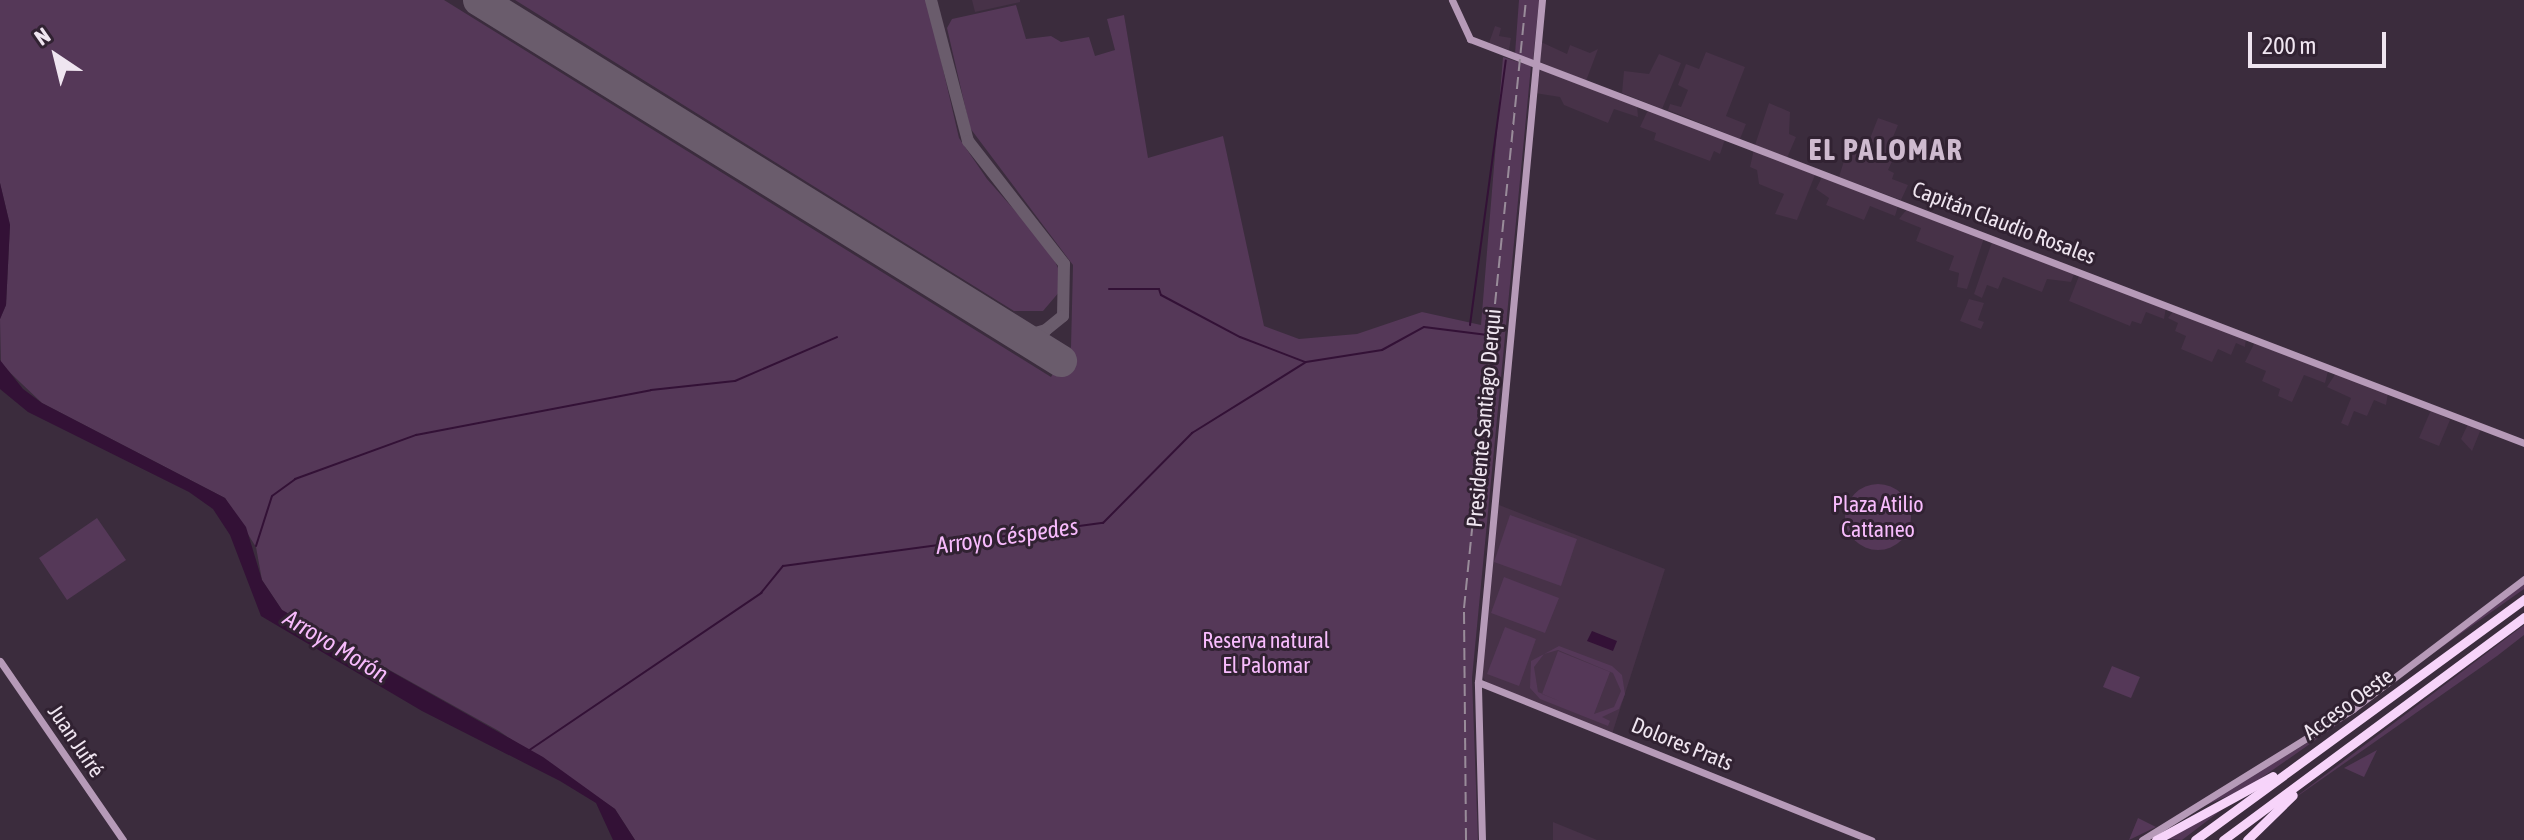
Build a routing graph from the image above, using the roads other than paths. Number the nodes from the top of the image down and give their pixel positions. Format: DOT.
graph roads {
  1 [pos="1452,0"];
  2 [pos="1542,0"];
  3 [pos="1535,63"];
  4 [pos="2524,443"];
  5 [pos="2524,579"];
  6 [pos="2524,599"];
  7 [pos="2524,617"];
  8 [pos="0,661"];
  9 [pos="1478,682"];
  10 [pos="2304,759"];
  11 [pos="2316,773"];
  12 [pos="123,840"];
  13 [pos="1482,840"];
  14 [pos="1872,840"];
  15 [pos="2142,840"];
  16 [pos="2156,840"];
  17 [pos="2195,840"];
  18 [pos="2223,840"];
  19 [pos="2247,840"];
  1 -- 3 [label="street, Capitán Claudio Rosales"];
  2 -- 3 [label="street, Presidente Santiago Derqui"];
  3 -- 4 [label="street, Capitán Claudio Rosales"];
  3 -- 9 [label="street, Presidente Santiago Derqui"];
  5 -- 15 [label="street"];
  6 -- 10 [label="highway, Acceso Oeste"];
  7 -- 11 [label="highway, Acceso Oeste"];
  8 -- 12 [label="street, Juan Jufré"];
  9 -- 13 [label="street, Presidente Santiago Derqui"];
  9 -- 14 [label="street, Dolores Prats"];
  10 -- 16 [label="highway"];
  10 -- 17 [label="highway, Acceso Oeste"];
  11 -- 18 [label="highway, Acceso Oeste"];
  11 -- 19 [label="highway"];
}
